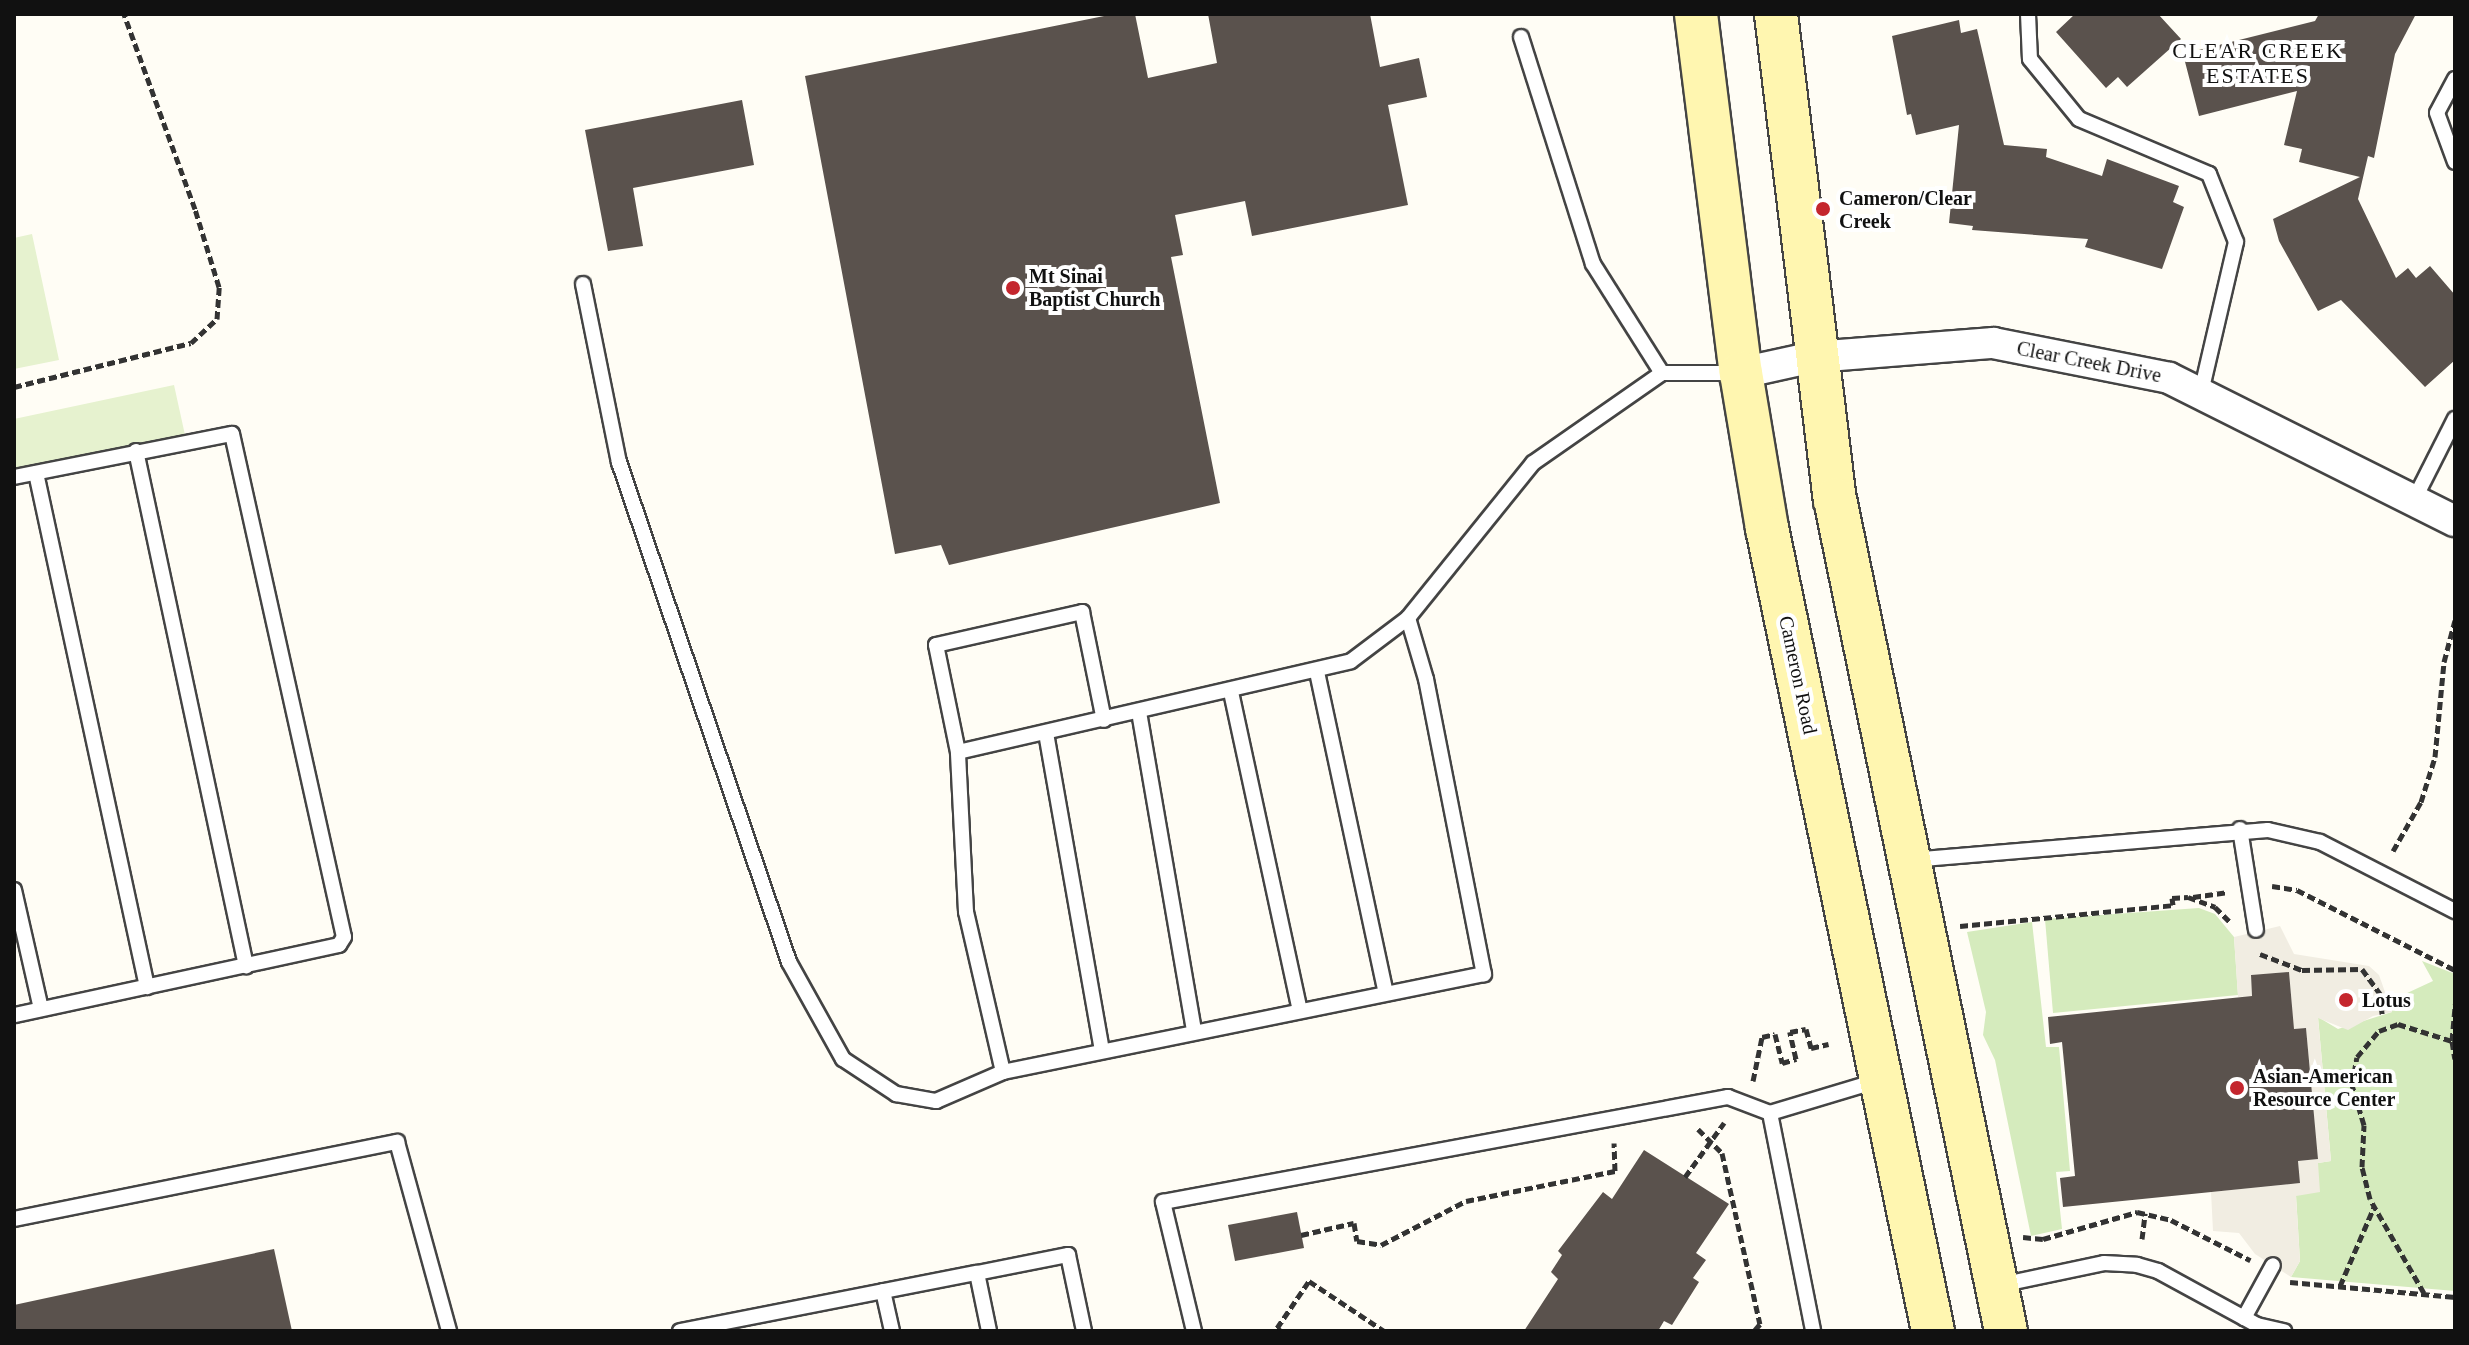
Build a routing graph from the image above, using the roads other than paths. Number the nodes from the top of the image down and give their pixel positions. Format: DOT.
graph roads {
  1 [pos="1696,14"];
  2 [pos="1776,14"];
  3 [pos="2028,14"];
  4 [pos="1521,37"];
  5 [pos="2455,79"];
  6 [pos="2455,162"];
  7 [pos="583,284"];
  8 [pos="1814,357"];
  9 [pos="1662,373"];
  10 [pos="1741,373"];
  11 [pos="2201,393"];
  12 [pos="2455,419"];
  13 [pos="136,451"];
  14 [pos="36,473"];
  15 [pos="14,477"];
  16 [pos="2414,500"];
  17 [pos="2455,521"];
  18 [pos="1408,618"];
  19 [pos="1317,672"];
  20 [pos="1231,692"];
  21 [pos="1139,712"];
  22 [pos="1104,720"];
  23 [pos="1046,733"];
  24 [pos="958,752"];
  25 [pos="2240,829"];
  26 [pos="1906,861"];
  27 [pos="14,890"];
  28 [pos="2455,911"];
  29 [pos="2256,930"];
  30 [pos="246,966"];
  31 [pos="147,987"];
  32 [pos="1386,993"];
  33 [pos="41,1009"];
  34 [pos="1300,1011"];
  35 [pos="14,1015"];
  36 [pos="1194,1032"];
  37 [pos="1102,1051"];
  38 [pos="1003,1072"];
  39 [pos="1881,1080"];
  40 [pos="1770,1113"];
  41 [pos="14,1219"];
  42 [pos="2271,1268"];
  43 [pos="977,1273"];
  44 [pos="1995,1286"];
  45 [pos="883,1291"];
  46 [pos="2244,1318"];
  47 [pos="449,1331"];
  48 [pos="680,1331"];
  49 [pos="892,1331"];
  50 [pos="989,1331"];
  51 [pos="1084,1331"];
  52 [pos="1194,1331"];
  53 [pos="1813,1331"];
  54 [pos="1933,1331"];
  55 [pos="2006,1331"];
  56 [pos="2284,1331"];
  1 -- 10 [label="main road, Cameron Road"];
  2 -- 8 [label="main road"];
  3 -- 11 [label="lane"];
  4 -- 9 [label="lane"];
  5 -- 6 [label="lane"];
  7 -- 38 [label="lane"];
  8 -- 10 [label="street, Clear Creek Drive"];
  8 -- 11 [label="street, Clear Creek Drive"];
  8 -- 26 [label="main road"];
  9 -- 10 [label="lane"];
  9 -- 18 [label="lane"];
  10 -- 39 [label="main road, Cameron Road"];
  11 -- 16 [label="street, Clear Creek Drive"];
  12 -- 16 [label="lane"];
  13 -- 14 [label="lane"];
  13 -- 30 [label="lane"];
  13 -- 30 [label="lane"];
  14 -- 15 [label="lane"];
  14 -- 31 [label="lane"];
  16 -- 17 [label="street, Clear Creek Drive"];
  18 -- 19 [label="lane"];
  18 -- 32 [label="lane"];
  19 -- 20 [label="lane"];
  19 -- 32 [label="lane"];
  20 -- 21 [label="lane"];
  20 -- 34 [label="lane"];
  21 -- 22 [label="lane"];
  21 -- 36 [label="lane"];
  22 -- 23 [label="lane"];
  22 -- 24 [label="lane"];
  23 -- 24 [label="lane"];
  23 -- 37 [label="lane"];
  24 -- 38 [label="lane"];
  25 -- 26 [label="lane"];
  25 -- 28 [label="lane"];
  25 -- 29 [label="lane"];
  26 -- 44 [label="main road"];
  27 -- 33 [label="lane"];
  30 -- 31 [label="lane"];
  31 -- 33 [label="lane"];
  32 -- 34 [label="lane"];
  33 -- 35 [label="lane"];
  34 -- 36 [label="lane"];
  36 -- 37 [label="lane"];
  37 -- 38 [label="lane"];
  39 -- 40 [label="lane"];
  39 -- 54 [label="main road, Cameron Road"];
  40 -- 52 [label="lane"];
  40 -- 53 [label="lane"];
  41 -- 47 [label="lane"];
  42 -- 46 [label="lane"];
  43 -- 45 [label="lane"];
  43 -- 50 [label="lane"];
  43 -- 51 [label="lane"];
  44 -- 46 [label="lane"];
  44 -- 55 [label="main road"];
  45 -- 48 [label="lane"];
  45 -- 49 [label="lane"];
  46 -- 56 [label="lane"];
}
